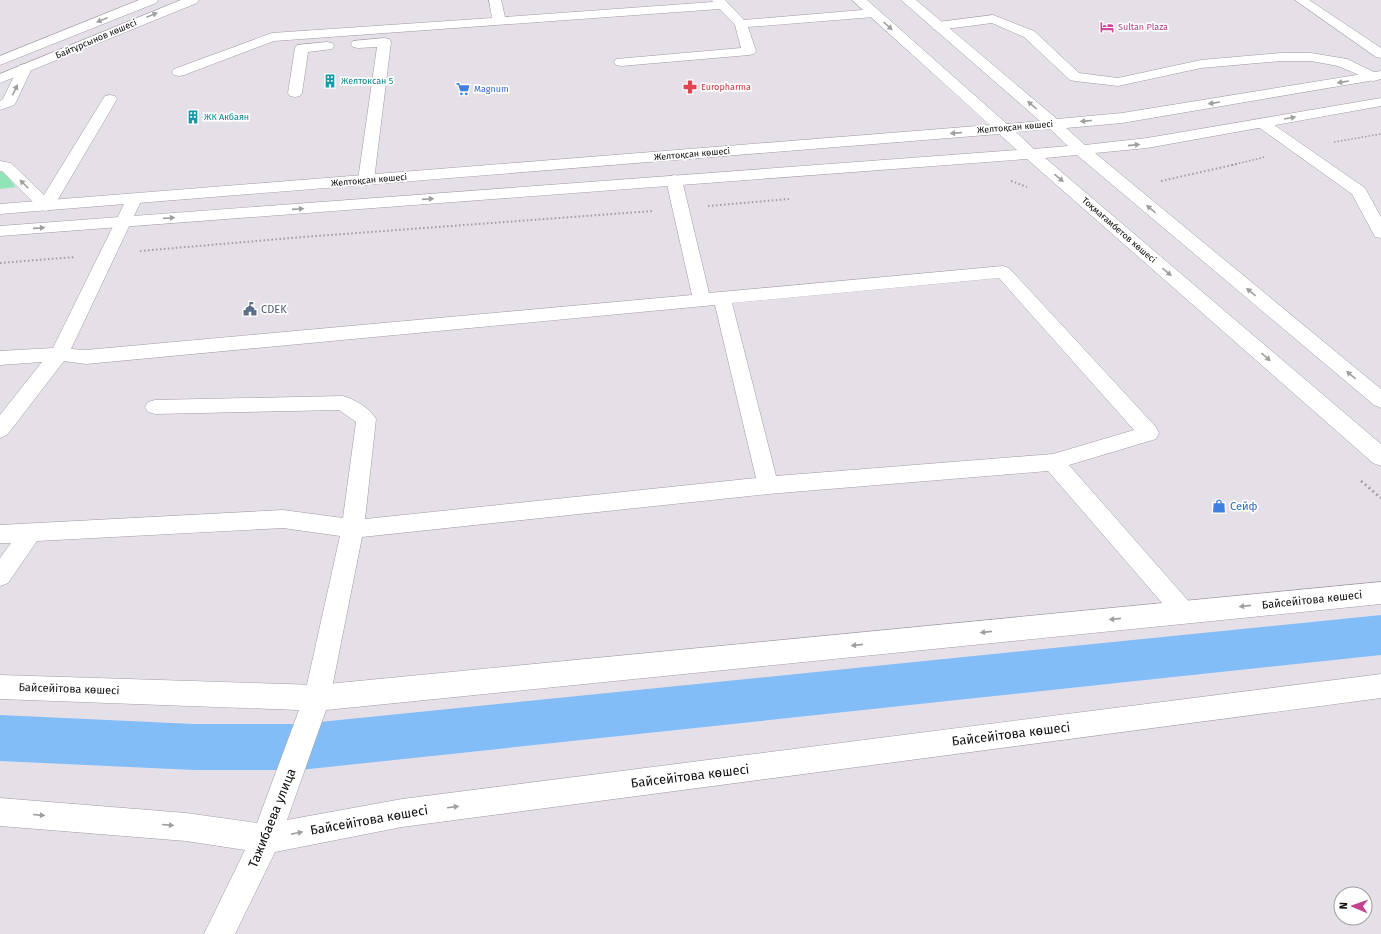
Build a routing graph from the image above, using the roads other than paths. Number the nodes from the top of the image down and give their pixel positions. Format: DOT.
graph roads {
  1 [pos="151,0"];
  2 [pos="192,0"];
  3 [pos="495,0"];
  4 [pos="859,0"];
  5 [pos="908,0"];
  6 [pos="1301,0"];
  7 [pos="721,3"];
  8 [pos="874,13"];
  9 [pos="499,21"];
  10 [pos="741,24"];
  11 [pos="938,26"];
  12 [pos="1381,54"];
  13 [pos="0,61"];
  14 [pos="622,62"];
  15 [pos="25,68"];
  16 [pos="179,72"];
  17 [pos="1377,76"];
  18 [pos="0,79"];
  19 [pos="294,93"];
  20 [pos="110,99"];
  21 [pos="1381,102"];
  22 [pos="0,106"];
  23 [pos="1262,123"];
  24 [pos="1053,124"];
  25 [pos="1003,129"];
  26 [pos="1081,150"];
  27 [pos="1031,154"];
  28 [pos="0,166"];
  29 [pos="366,180"];
  30 [pos="674,180"];
  31 [pos="134,199"];
  32 [pos="46,206"];
  33 [pos="0,209"];
  34 [pos="124,222"];
  35 [pos="0,231"];
  36 [pos="1381,233"];
  37 [pos="722,298"];
  38 [pos="702,300"];
  39 [pos="59,354"];
  40 [pos="0,358"];
  41 [pos="1381,400"];
  42 [pos="155,407"];
  43 [pos="0,430"];
  44 [pos="1381,457"];
  45 [pos="1054,462"];
  46 [pos="768,486"];
  47 [pos="353,529"];
  48 [pos="31,532"];
  49 [pos="0,534"];
  50 [pos="0,576"];
  51 [pos="1381,593"];
  52 [pos="1184,612"];
  53 [pos="0,686"];
  54 [pos="1381,686"];
  55 [pos="317,698"];
  56 [pos="0,812"];
  57 [pos="266,839"];
  58 [pos="219,934"];
  1 -- 13 [label="street, Байтұрсынов көшесі, one-way"];
  15 -- 2 [label="street, Байтұрсынов көшесі, one-way"];
  3 -- 9 [label="lane"];
  4 -- 8 [label="street, Тоқмағамбетов көшесі"];
  5 -- 11 [label="street"];
  6 -- 12 [label="lane"];
  7 -- 9 [label="lane"];
  7 -- 10 [label="lane"];
  8 -- 10 [label="lane"];
  8 -- 25 [label="street, Тоқмағамбетов көшесі, one-way"];
  9 -- 16 [label="lane"];
  10 -- 14 [label="lane"];
  11 -- 17 [label="lane"];
  24 -- 11 [label="street, one-way"];
  15 -- 18 [label="street, Байтұрсынов көшесі"];
  22 -- 15 [label="lane, one-way"];
  17 -- 24 [label="street, Желтоқсан көшесі, one-way"];
  19 -- 29 [label="lane"];
  20 -- 32 [label="lane"];
  23 -- 21 [label="street, one-way"];
  26 -- 23 [label="street, one-way"];
  23 -- 36 [label="lane"];
  24 -- 25 [label="street, Желтоқсан көшесі"];
  24 -- 26 [label="street"];
  25 -- 27 [label="street, Тоқмағамбетов көшесі"];
  25 -- 29 [label="street, Желтоқсан көшесі, one-way"];
  26 -- 27 [label="street"];
  41 -- 26 [label="street, one-way"];
  27 -- 30 [label="street"];
  27 -- 44 [label="street, Тоқмағамбетов көшесі, one-way"];
  32 -- 28 [label="lane, one-way"];
  29 -- 31 [label="street, Желтоқсан көшесі"];
  34 -- 30 [label="street, one-way"];
  30 -- 38 [label="lane"];
  31 -- 32 [label="street, Желтоқсан көшесі"];
  31 -- 34 [label="lane"];
  32 -- 33 [label="street, Желтоқсан көшесі"];
  35 -- 34 [label="street, one-way"];
  34 -- 39 [label="lane"];
  37 -- 38 [label="lane"];
  37 -- 45 [label="lane"];
  37 -- 46 [label="lane"];
  38 -- 39 [label="lane"];
  39 -- 40 [label="lane"];
  39 -- 43 [label="lane"];
  42 -- 47 [label="lane"];
  45 -- 46 [label="lane"];
  45 -- 52 [label="lane"];
  46 -- 47 [label="lane"];
  47 -- 48 [label="lane"];
  47 -- 55 [label="lane"];
  48 -- 49 [label="lane"];
  48 -- 50 [label="lane"];
  51 -- 52 [label="street, Байсейітова көшесі, one-way"];
  52 -- 55 [label="street, Байсейітова көшесі, one-way"];
  53 -- 55 [label="street, Байсейітова көшесі"];
  57 -- 54 [label="street, Байсейітова көшесі, one-way"];
  55 -- 57 [label="street, Тажибаева улица"];
  56 -- 57 [label="street, Байсейітова көшесі, one-way"];
  57 -- 58 [label="street, Тажибаева улица"];
}
